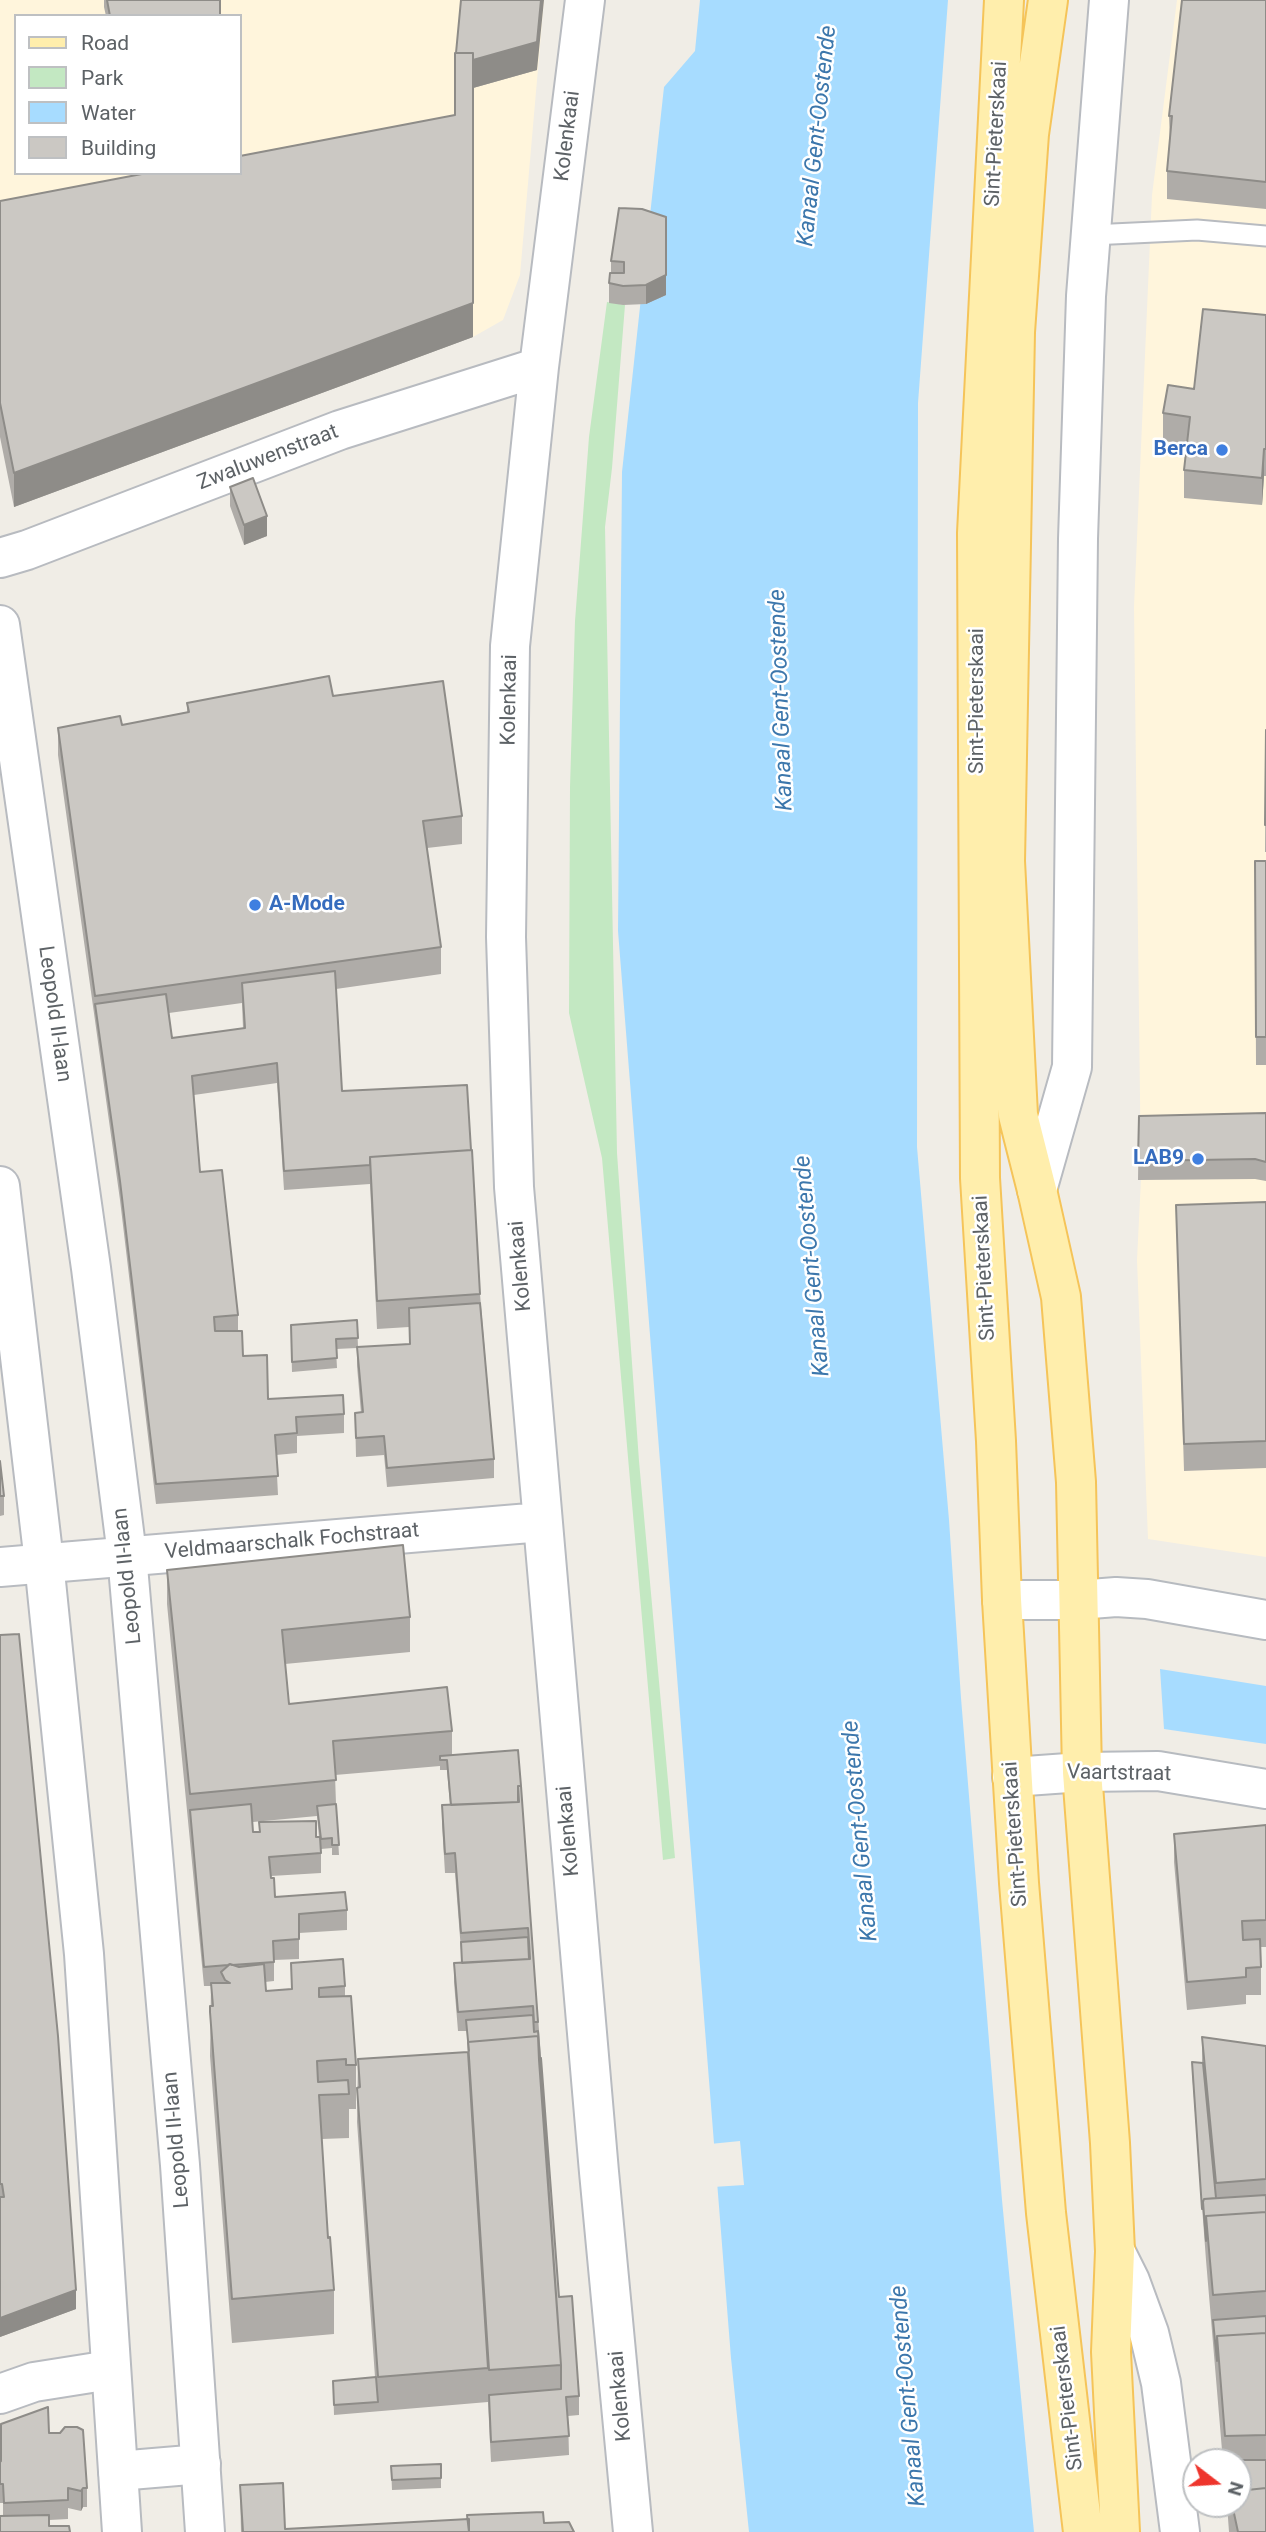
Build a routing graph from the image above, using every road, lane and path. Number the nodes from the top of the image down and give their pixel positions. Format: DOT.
graph roads {
  1 [pos="585,0"];
  2 [pos="1004,0"];
  3 [pos="1048,0"];
  4 [pos="1109,0"];
  5 [pos="1091,235"];
  6 [pos="1266,236"];
  7 [pos="539,367"];
  8 [pos="0,558"];
  9 [pos="0,625"];
  10 [pos="0,1186"];
  11 [pos="1037,1190"];
  12 [pos="542,1522"];
  13 [pos="127,1555"];
  14 [pos="44,1562"];
  15 [pos="0,1567"];
  16 [pos="1002,1600"];
  17 [pos="1079,1601"];
  18 [pos="1266,1620"];
  19 [pos="1082,1772"];
  20 [pos="1012,1777"];
  21 [pos="1266,1789"];
  22 [pos="1115,2251"];
  23 [pos="110,2370"];
  24 [pos="0,2394"];
  25 [pos="201,2464"];
  26 [pos="118,2471"];
  27 [pos="122,2532"];
  28 [pos="205,2532"];
  29 [pos="633,2532"];
  30 [pos="1083,2532"];
  31 [pos="1120,2532"];
  32 [pos="1180,2532"];
  1 -- 7 [label="street, Kolenkaai"];
  2 -- 16 [label="main road, Sint-Pieterskaai"];
  3 -- 11 [label="main road, Sint-Pieterskaai"];
  4 -- 5 [label="street, Sint-Pieterskaai"];
  5 -- 6 [label="lane"];
  5 -- 11 [label="street, Sint-Pieterskaai"];
  7 -- 8 [label="street, Zwaluwenstraat"];
  7 -- 12 [label="street, Kolenkaai"];
  9 -- 13 [label="street, Leopold II-laan"];
  10 -- 14 [label="street"];
  11 -- 17 [label="main road, Sint-Pieterskaai"];
  12 -- 13 [label="street, Veldmaarschalk Fochstraat"];
  12 -- 29 [label="street, Kolenkaai"];
  13 -- 14 [label="street, Veldmaarschalk Fochstraat"];
  13 -- 25 [label="street, Leopold II-laan"];
  14 -- 15 [label="street, Veldmaarschalk Fochstraat"];
  14 -- 23 [label="street"];
  16 -- 17 [label="street"];
  16 -- 20 [label="main road, Sint-Pieterskaai"];
  17 -- 18 [label="street"];
  17 -- 19 [label="main road, Sint-Pieterskaai"];
  19 -- 20 [label="street, Vaartstraat"];
  19 -- 21 [label="street, Vaartstraat"];
  19 -- 22 [label="main road, Sint-Pieterskaai"];
  20 -- 30 [label="main road, Sint-Pieterskaai"];
  22 -- 31 [label="main road, Sint-Pieterskaai"];
  22 -- 32 [label="street, Sint-Pieterskaai"];
  23 -- 24 [label="street"];
  23 -- 26 [label="street"];
  25 -- 26 [label="street"];
  25 -- 28 [label="street, Leopold II-laan"];
  26 -- 27 [label="street"];
}
